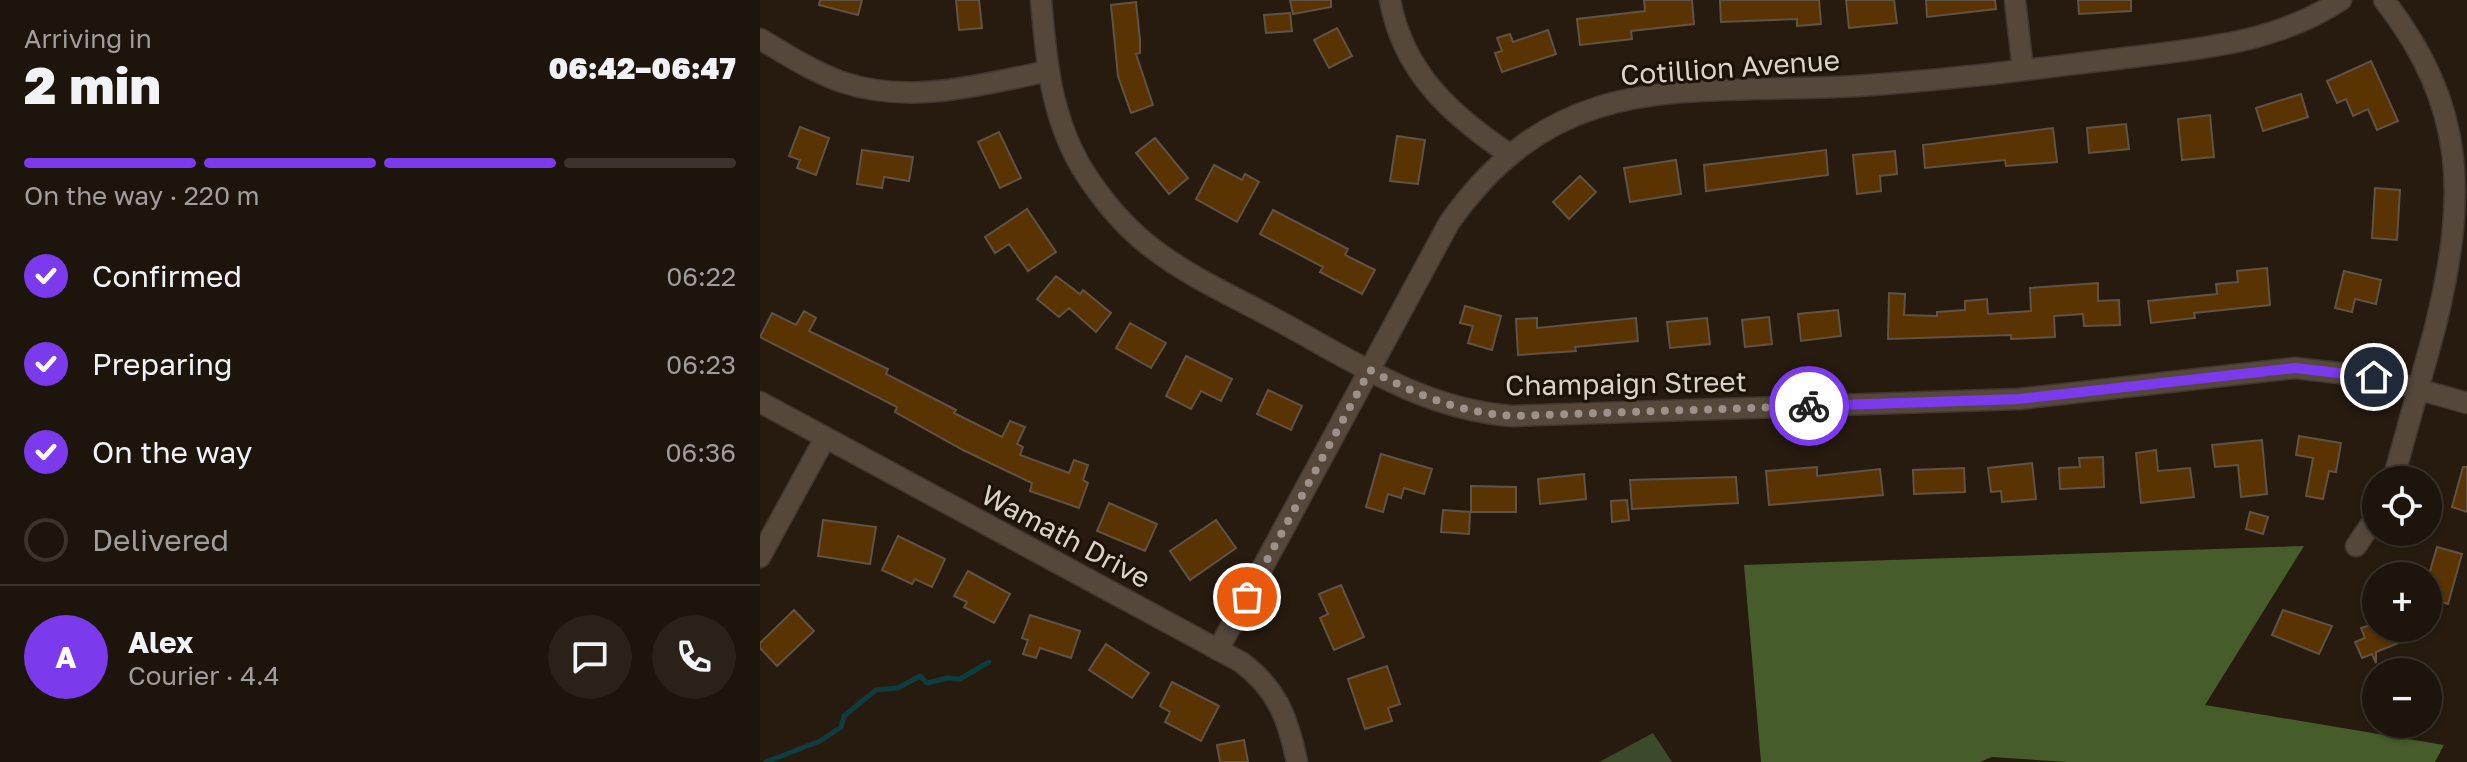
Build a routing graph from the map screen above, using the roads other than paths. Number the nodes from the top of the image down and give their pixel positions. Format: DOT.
graph roads {
  1 [pos="1041,0"];
  2 [pos="1390,0"];
  3 [pos="2015,0"];
  4 [pos="2341,0"];
  5 [pos="2384,0"];
  6 [pos="760,39"];
  7 [pos="2023,70"];
  8 [pos="1048,71"];
  9 [pos="1509,154"];
  10 [pos="1370,370"];
  11 [pos="2418,389"];
  12 [pos="760,402"];
  13 [pos="2467,403"];
  14 [pos="825,438"];
  15 [pos="2397,466"];
  16 [pos="2362,537"];
  17 [pos="2356,546"];
  18 [pos="760,557"];
  19 [pos="1218,650"];
  20 [pos="1297,762"];
  1 -- 8 [label="street, Champaign Street"];
  2 -- 9 [label="street"];
  3 -- 7 [label="street"];
  4 -- 7 [label="street, Cotillion Avenue"];
  5 -- 11 [label="street"];
  6 -- 8 [label="street"];
  7 -- 9 [label="street, Cotillion Avenue"];
  8 -- 10 [label="street, Champaign Street"];
  9 -- 10 [label="street, Cotillion Avenue"];
  10 -- 11 [label="street, Champaign Street"];
  10 -- 19 [label="street, Cotillion Avenue"];
  11 -- 13 [label="street, Champaign Street"];
  11 -- 15 [label="street"];
  12 -- 14 [label="street, Wamath Drive"];
  14 -- 18 [label="street"];
  14 -- 19 [label="street, Wamath Drive"];
  16 -- 17 [label="street"];
  19 -- 20 [label="street, Wamath Drive"];
}
